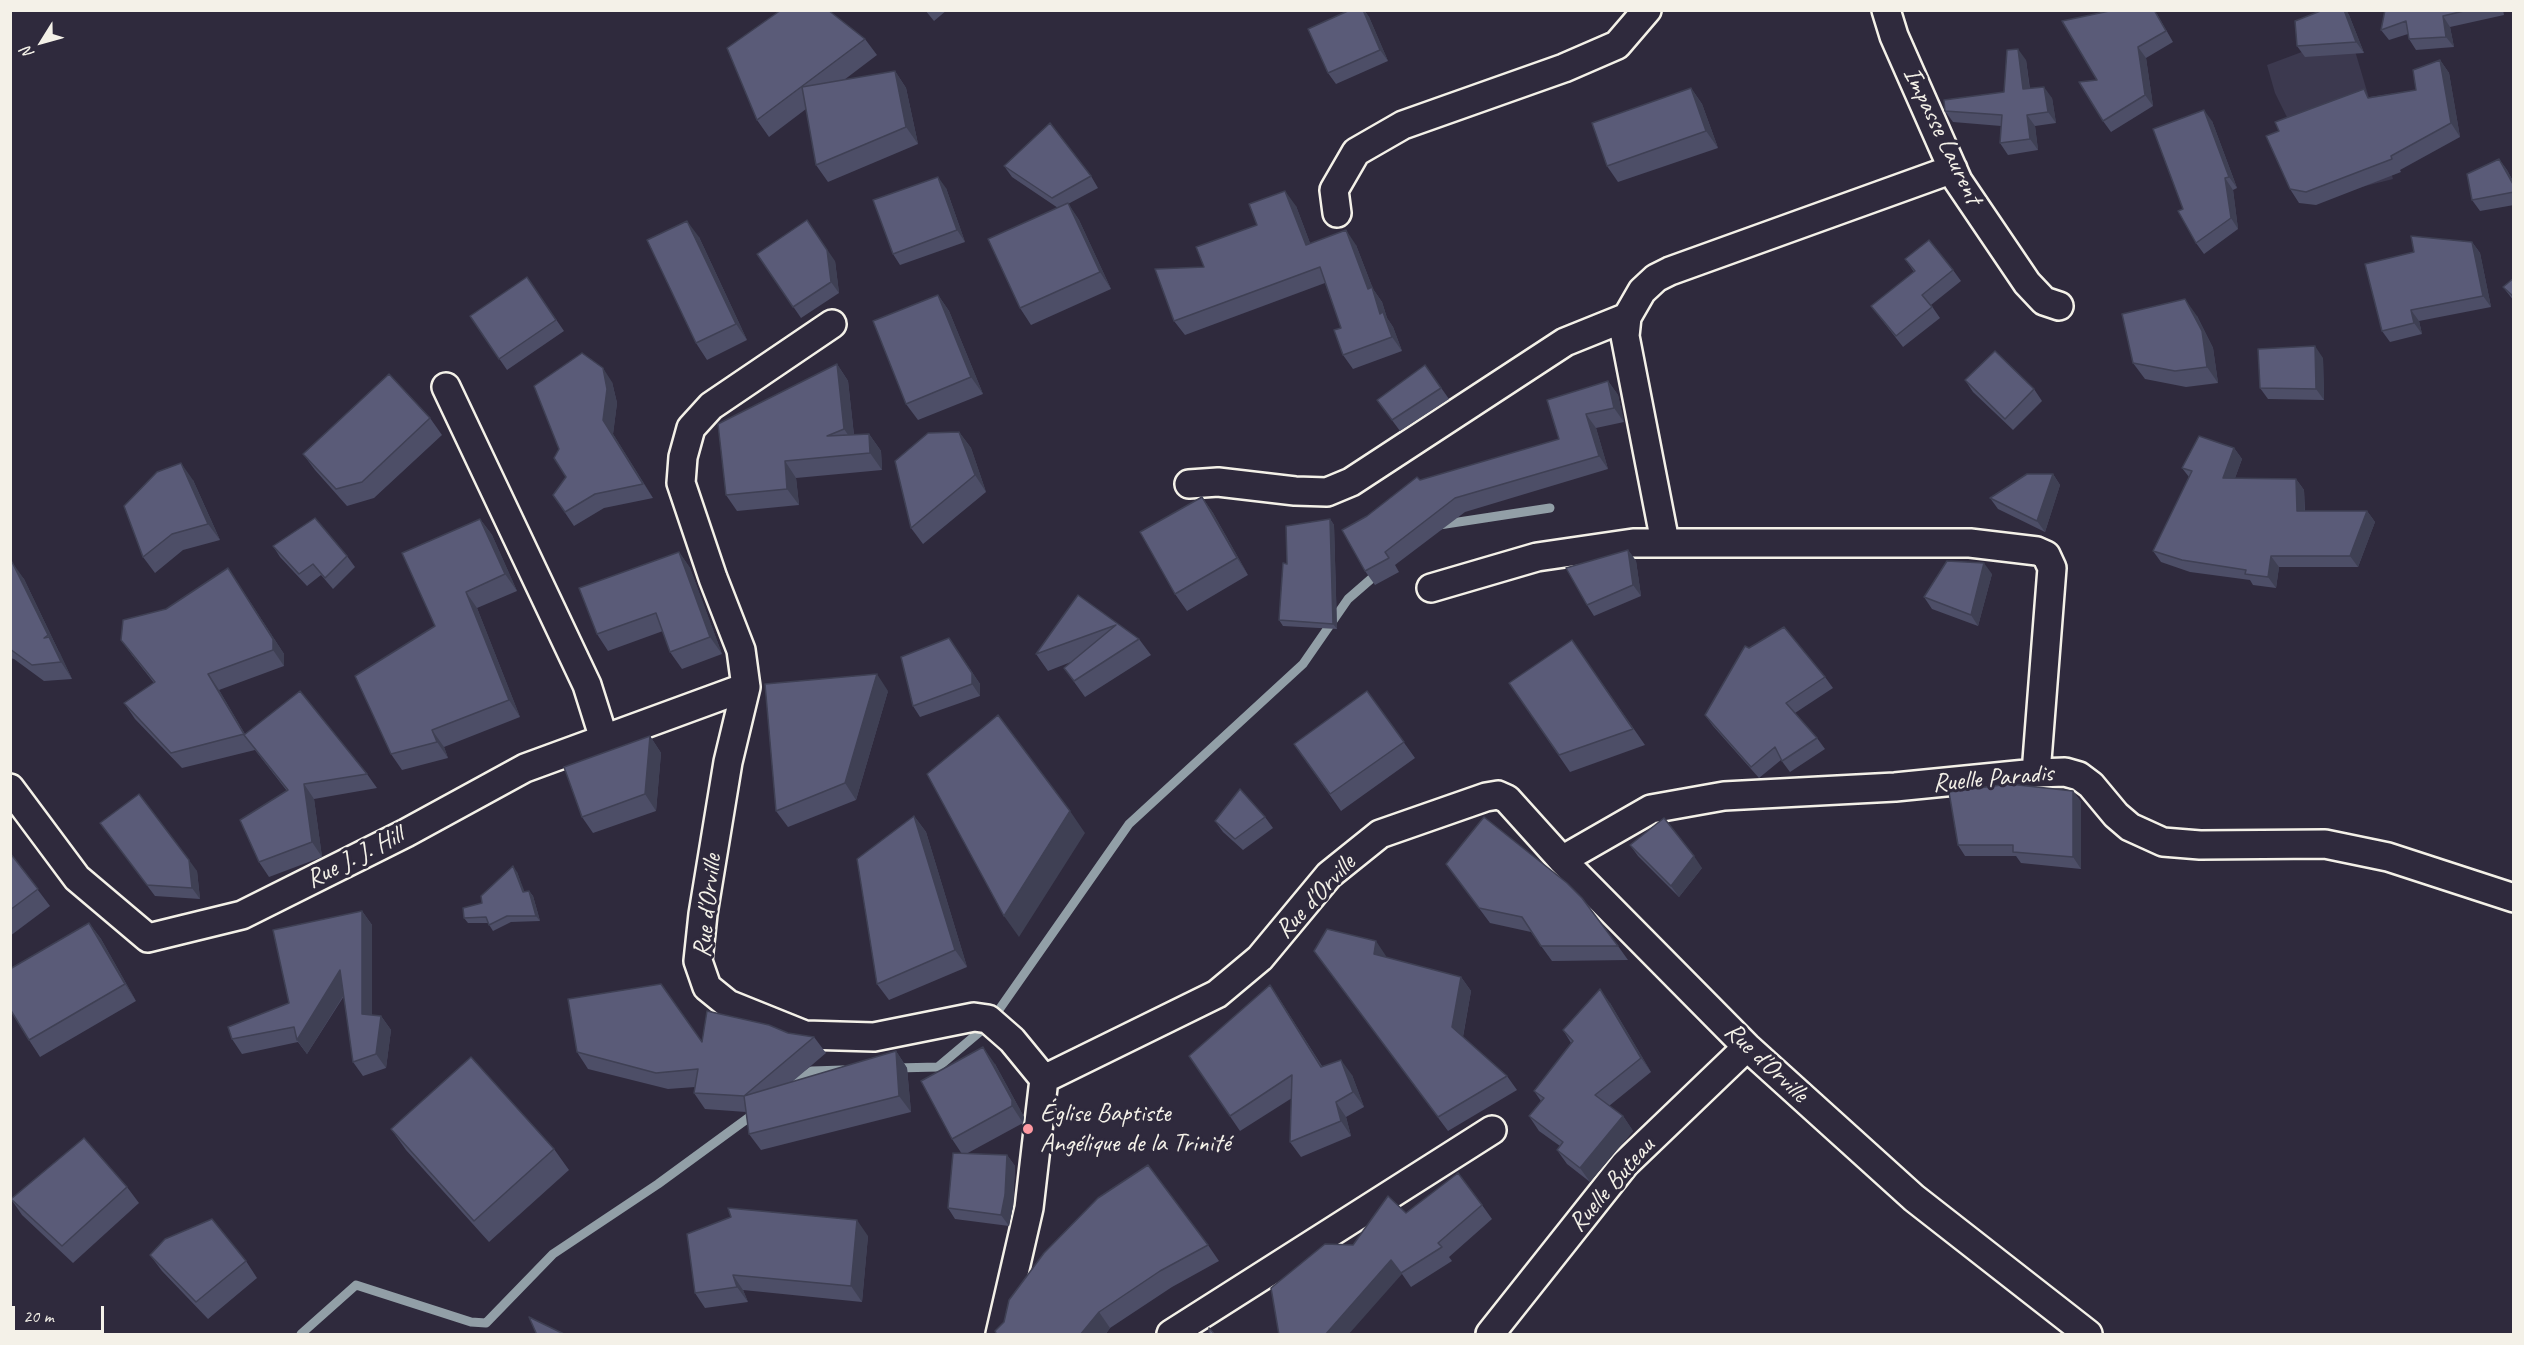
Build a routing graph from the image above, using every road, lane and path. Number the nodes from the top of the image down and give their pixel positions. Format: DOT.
graph roads {
  1 [pos="1647,10"];
  2 [pos="1886,10"];
  3 [pos="1953,169"];
  4 [pos="1337,213"];
  5 [pos="2059,306"];
  6 [pos="1627,317"];
  7 [pos="832,324"];
  8 [pos="446,387"];
  9 [pos="1189,484"];
  10 [pos="1665,542"];
  11 [pos="1431,588"];
  12 [pos="746,687"];
  13 [pos="604,739"];
  14 [pos="2036,773"];
  15 [pos="10,788"];
  16 [pos="1562,860"];
  17 [pos="2514,898"];
  18 [pos="1747,1047"];
  19 [pos="1044,1079"];
  20 [pos="1491,1130"];
  21 [pos="1000,1335"];
  22 [pos="1171,1335"];
  23 [pos="1490,1335"];
  24 [pos="2088,1335"];
  1 -- 4 [label="street"];
  2 -- 3 [label="street, Impasse Laurent"];
  3 -- 5 [label="street, Impasse Laurent"];
  3 -- 6 [label="street"];
  6 -- 9 [label="street"];
  6 -- 10 [label="street"];
  7 -- 12 [label="street"];
  8 -- 13 [label="street"];
  10 -- 11 [label="street"];
  10 -- 14 [label="street"];
  12 -- 13 [label="street, Rue J. J. Hill"];
  12 -- 19 [label="street, Rue d'Orville"];
  13 -- 15 [label="street, Rue J. J. Hill"];
  14 -- 16 [label="street, Ruelle Paradis"];
  14 -- 17 [label="street, Ruelle Paradis"];
  16 -- 18 [label="street, Rue d'Orville"];
  16 -- 19 [label="street, Rue d'Orville"];
  18 -- 23 [label="street, Ruelle Buteau"];
  18 -- 24 [label="street, Rue d'Orville"];
  19 -- 21 [label="street"];
  20 -- 22 [label="street"];
}
